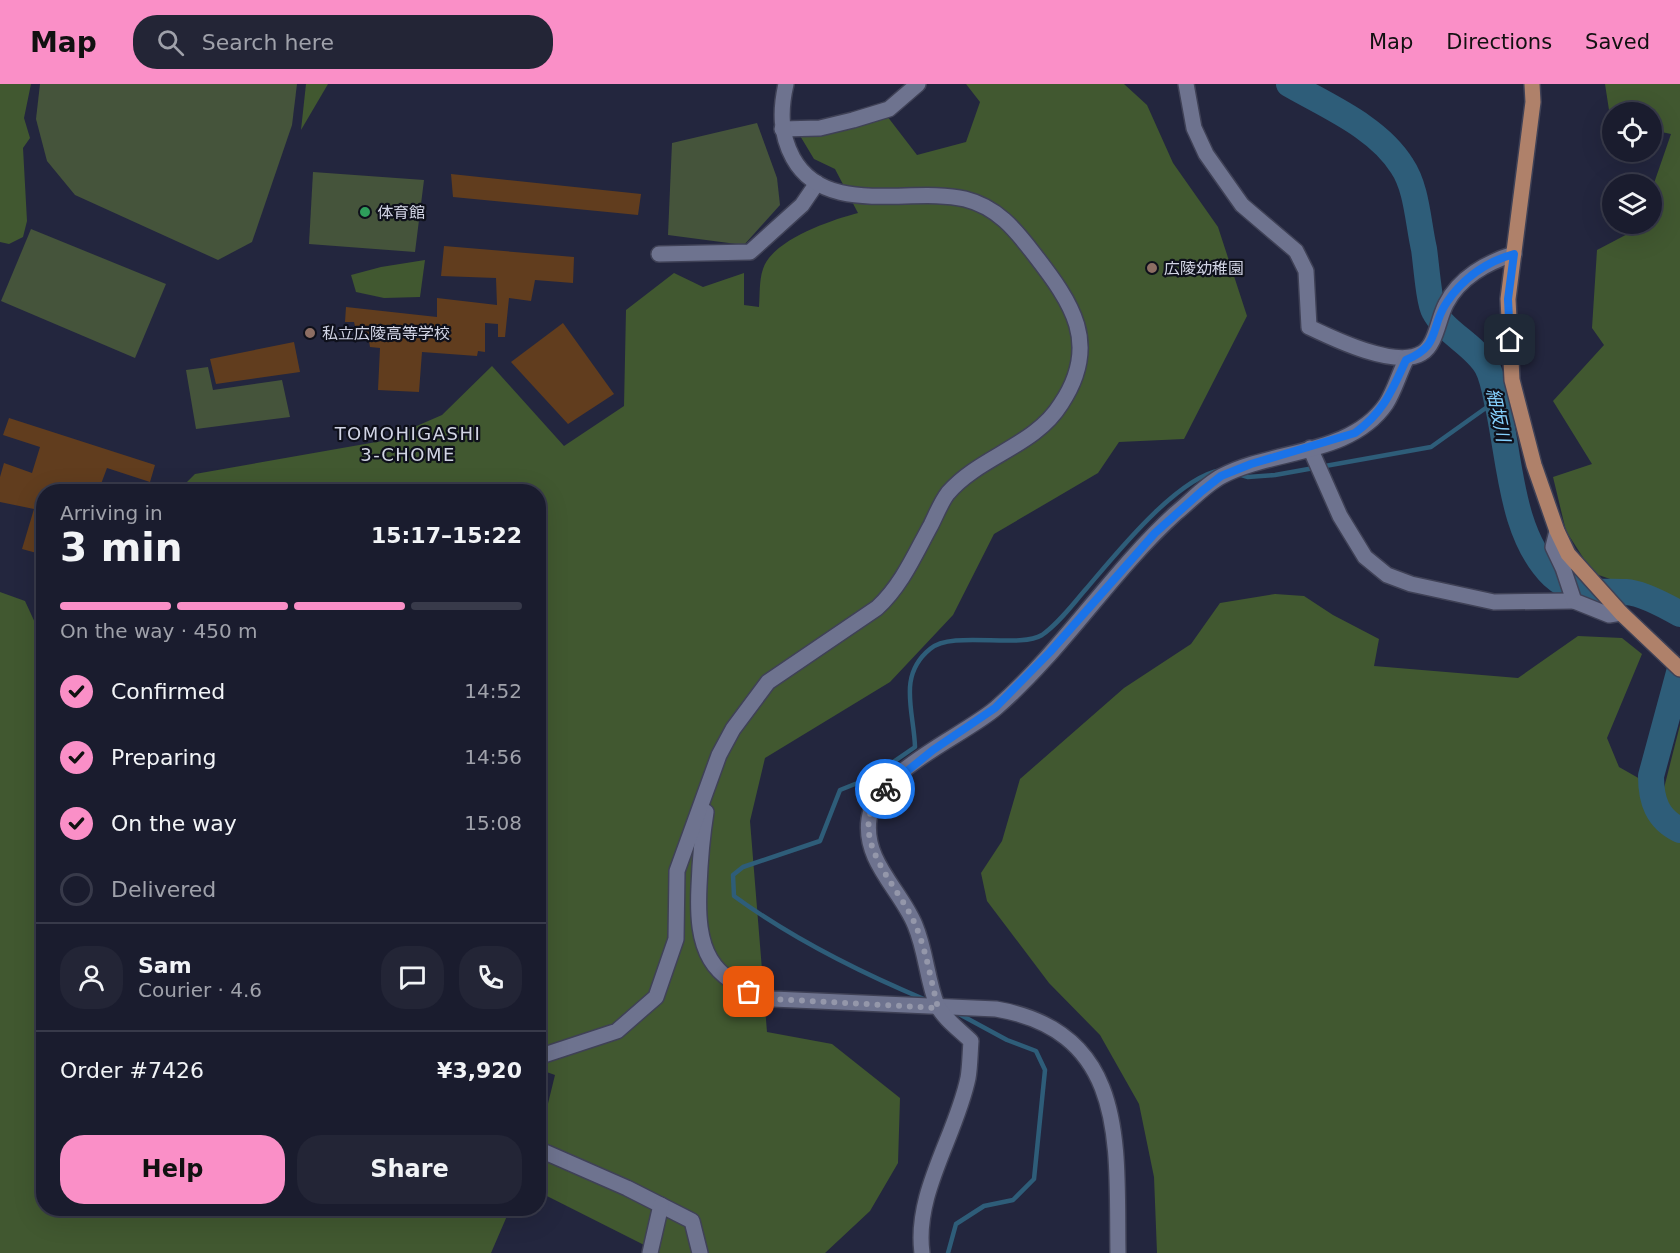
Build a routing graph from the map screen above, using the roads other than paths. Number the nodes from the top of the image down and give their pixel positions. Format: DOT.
graph roads {
  1 [pos="786,84"];
  2 [pos="918,84"];
  3 [pos="1186,84"];
  4 [pos="1532,84"];
  5 [pos="782,129"];
  6 [pos="817,183"];
  7 [pos="659,254"];
  8 [pos="1514,254"];
  9 [pos="1406,360"];
  10 [pos="1310,448"];
  11 [pos="1557,531"];
  12 [pos="1574,601"];
  13 [pos="1616,609"];
  14 [pos="1677,667"];
  15 [pos="711,782"];
  16 [pos="938,1008"];
  17 [pos="546,1054"];
  18 [pos="546,1153"];
  19 [pos="661,1205"];
  20 [pos="650,1253"];
  21 [pos="699,1253"];
  22 [pos="922,1253"];
  23 [pos="1118,1253"];
  1 -- 5 [label="street"];
  2 -- 5 [label="street"];
  3 -- 9 [label="street"];
  4 -- 8 [label="main road"];
  5 -- 6 [label="street"];
  6 -- 7 [label="street"];
  6 -- 15 [label="street"];
  8 -- 9 [label="street"];
  8 -- 11 [label="main road"];
  9 -- 10 [label="street"];
  10 -- 12 [label="street"];
  10 -- 16 [label="street"];
  11 -- 12 [label="street"];
  11 -- 13 [label="main road"];
  12 -- 13 [label="street"];
  13 -- 14 [label="main road"];
  15 -- 16 [label="street"];
  15 -- 17 [label="street"];
  16 -- 22 [label="street"];
  16 -- 23 [label="street"];
  18 -- 19 [label="street"];
  19 -- 20 [label="street"];
  19 -- 21 [label="street"];
}
